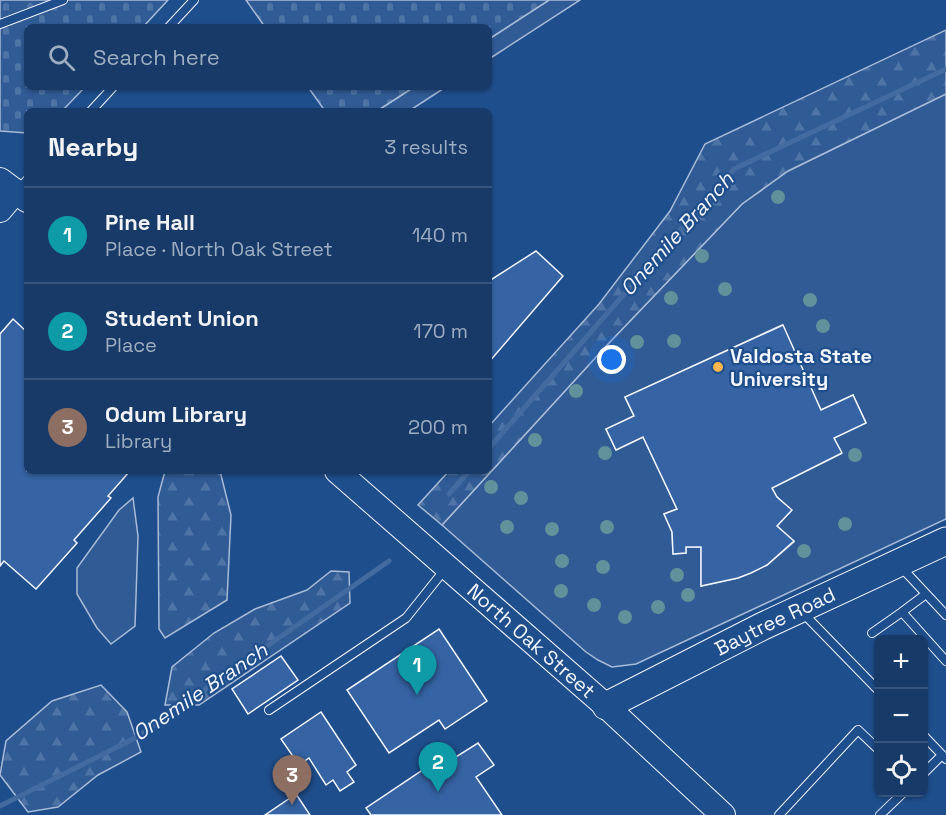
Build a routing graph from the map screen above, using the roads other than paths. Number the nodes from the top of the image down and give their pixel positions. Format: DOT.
graph roads {
  1 [pos="63,0"];
  2 [pos="195,0"];
  3 [pos="0,24"];
  4 [pos="172,24"];
  5 [pos="110,90"];
  6 [pos="94,108"];
  7 [pos="18,188"];
  8 [pos="0,210"];
  9 [pos="340,474"];
  10 [pos="946,541"];
  11 [pos="897,564"];
  12 [pos="447,567"];
  13 [pos="926,594"];
  14 [pos="800,609"];
  15 [pos="902,612"];
  16 [pos="946,615"];
  17 [pos="872,633"];
  18 [pos="946,661"];
  19 [pos="878,689"];
  20 [pos="606,706"];
  21 [pos="269,710"];
  22 [pos="928,740"];
  23 [pos="874,744"];
  24 [pos="944,757"];
  25 [pos="928,770"];
  26 [pos="899,797"];
  27 [pos="723,815"];
  28 [pos="779,815"];
  29 [pos="880,815"];
  1 -- 3 [label="lane"];
  2 -- 4 [label="lane"];
  5 -- 6 [label="lane"];
  7 -- 8 [label="main road"];
  9 -- 12 [label="main road, North Oak Street"];
  10 -- 11 [label="main road, Baytree Road"];
  11 -- 13 [label="lane"];
  11 -- 14 [label="main road, Baytree Road"];
  12 -- 20 [label="main road, North Oak Street"];
  12 -- 21 [label="lane"];
  13 -- 15 [label="lane"];
  13 -- 16 [label="lane"];
  14 -- 19 [label="lane"];
  14 -- 20 [label="main road, Baytree Road"];
  15 -- 17 [label="lane"];
  15 -- 18 [label="lane"];
  20 -- 27 [label="main road, North Oak Street"];
  22 -- 24 [label="lane"];
  23 -- 28 [label="lane"];
  24 -- 25 [label="lane"];
  26 -- 29 [label="lane"];
}
